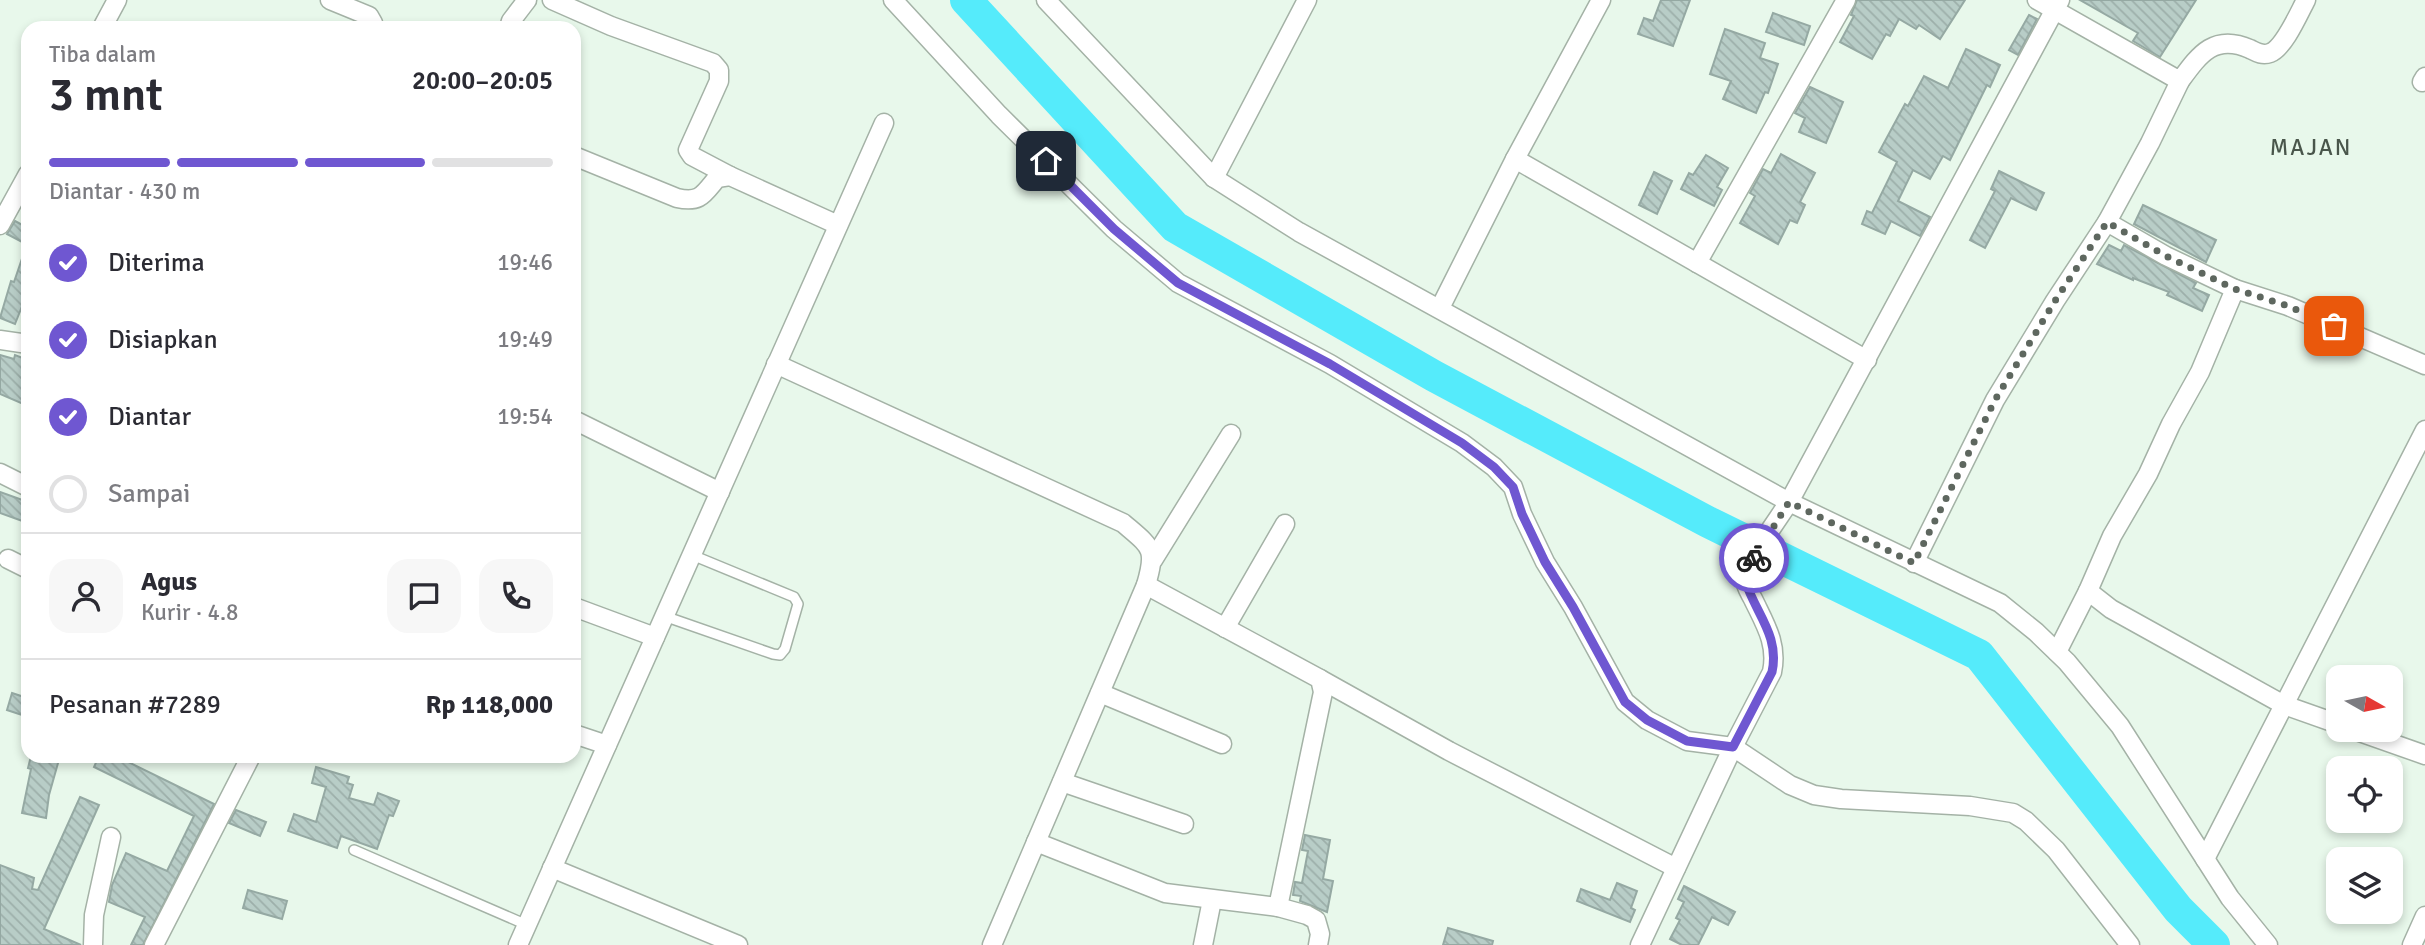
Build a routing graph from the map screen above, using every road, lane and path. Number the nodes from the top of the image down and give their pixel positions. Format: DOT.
graph roads {
  1 [pos="117,0"];
  2 [pos="330,0"];
  3 [pos="527,0"];
  4 [pos="552,0"];
  5 [pos="893,0"];
  6 [pos="1046,0"];
  7 [pos="1307,0"];
  8 [pos="1601,0"];
  9 [pos="1846,0"];
  10 [pos="2037,0"];
  11 [pos="2306,0"];
  12 [pos="2057,5"];
  13 [pos="106,21"];
  14 [pos="372,21"];
  15 [pos="511,21"];
  16 [pos="2180,81"];
  17 [pos="884,123"];
  18 [pos="581,159"];
  19 [pos="1515,159"];
  20 [pos="730,176"];
  21 [pos="1214,178"];
  22 [pos="21,184"];
  23 [pos="4,207"];
  24 [pos="2107,222"];
  25 [pos="0,225"];
  26 [pos="838,225"];
  27 [pos="1697,263"];
  28 [pos="2235,289"];
  29 [pos="1440,308"];
  30 [pos="0,340"];
  31 [pos="21,343"];
  32 [pos="1867,360"];
  33 [pos="776,364"];
  34 [pos="2425,365"];
  35 [pos="581,423"];
  36 [pos="2425,430"];
  37 [pos="1231,434"];
  38 [pos="0,473"];
  39 [pos="21,483"];
  40 [pos="720,492"];
  41 [pos="1789,502"];
  42 [pos="1285,524"];
  43 [pos="692,555"];
  44 [pos="8,559"];
  45 [pos="1153,560"];
  46 [pos="1914,563"];
  47 [pos="21,566"];
  48 [pos="1146,585"];
  49 [pos="2088,592"];
  50 [pos="581,610"];
  51 [pos="664,616"];
  52 [pos="1225,628"];
  53 [pos="655,637"];
  54 [pos="2057,652"];
  55 [pos="1320,679"];
  56 [pos="1100,693"];
  57 [pos="2284,705"];
  58 [pos="2326,720"];
  59 [pos="581,736"];
  60 [pos="2388,742"];
  61 [pos="1222,744"];
  62 [pos="607,745"];
  63 [pos="1733,747"];
  64 [pos="2425,755"];
  65 [pos="247,763"];
  66 [pos="1062,782"];
  67 [pos="1184,824"];
  68 [pos="111,837"];
  69 [pos="1036,842"];
  70 [pos="355,850"];
  71 [pos="2204,859"];
  72 [pos="552,867"];
  73 [pos="1676,868"];
  74 [pos="1213,900"];
  75 [pos="1278,907"];
  76 [pos="2425,916"];
  77 [pos="527,925"];
  78 [pos="734,944"];
  79 [pos="93,945"];
  80 [pos="154,945"];
  81 [pos="518,945"];
  82 [pos="992,945"];
  83 [pos="1203,945"];
  84 [pos="1318,945"];
  85 [pos="1640,945"];
  86 [pos="2130,945"];
  87 [pos="2267,945"];
  88 [pos="2412,945"];
  1 -- 13 [label="street"];
  2 -- 14 [label="street"];
  3 -- 15 [label="street"];
  4 -- 20 [label="street"];
  5 -- 63 [label="street"];
  6 -- 21 [label="street"];
  7 -- 21 [label="street"];
  8 -- 19 [label="street"];
  9 -- 27 [label="street"];
  10 -- 12 [label="street"];
  11 -- 16 [label="street"];
  12 -- 16 [label="street"];
  12 -- 32 [label="street"];
  16 -- 24 [label="street"];
  17 -- 26 [label="street"];
  18 -- 20 [label="street"];
  19 -- 27 [label="street"];
  19 -- 29 [label="street"];
  20 -- 26 [label="street"];
  21 -- 29 [label="street"];
  22 -- 23 [label="street"];
  23 -- 25 [label="street"];
  24 -- 28 [label="street"];
  24 -- 46 [label="street"];
  26 -- 33 [label="street"];
  27 -- 32 [label="street"];
  28 -- 34 [label="street"];
  28 -- 49 [label="street"];
  29 -- 41 [label="street"];
  30 -- 31 [label="street"];
  32 -- 41 [label="street"];
  33 -- 40 [label="street"];
  33 -- 45 [label="street"];
  35 -- 40 [label="street"];
  36 -- 57 [label="street"];
  37 -- 45 [label="street"];
  38 -- 39 [label="street"];
  40 -- 43 [label="street"];
  41 -- 46 [label="street"];
  41 -- 63 [label="street"];
  42 -- 52 [label="street"];
  43 -- 51 [label="street"];
  43 -- 51 [label="lane"];
  44 -- 47 [label="street"];
  45 -- 48 [label="street"];
  46 -- 54 [label="street"];
  48 -- 52 [label="street"];
  48 -- 56 [label="street"];
  49 -- 54 [label="street"];
  49 -- 57 [label="street"];
  50 -- 53 [label="street"];
  51 -- 53 [label="street"];
  52 -- 55 [label="street"];
  53 -- 62 [label="street"];
  54 -- 71 [label="street"];
  55 -- 73 [label="street"];
  55 -- 75 [label="street"];
  56 -- 61 [label="street"];
  56 -- 66 [label="street"];
  57 -- 58 [label="street"];
  57 -- 71 [label="street"];
  59 -- 62 [label="street"];
  60 -- 64 [label="street"];
  62 -- 72 [label="street"];
  63 -- 73 [label="street"];
  63 -- 86 [label="street"];
  65 -- 80 [label="street"];
  66 -- 67 [label="street"];
  66 -- 69 [label="street"];
  68 -- 79 [label="street"];
  69 -- 74 [label="street"];
  69 -- 82 [label="street"];
  70 -- 77 [label="lane"];
  71 -- 87 [label="street"];
  72 -- 77 [label="street"];
  72 -- 78 [label="street"];
  73 -- 85 [label="street"];
  74 -- 75 [label="street"];
  74 -- 83 [label="street"];
  75 -- 84 [label="street"];
  76 -- 88 [label="street"];
  77 -- 81 [label="street"];
}
